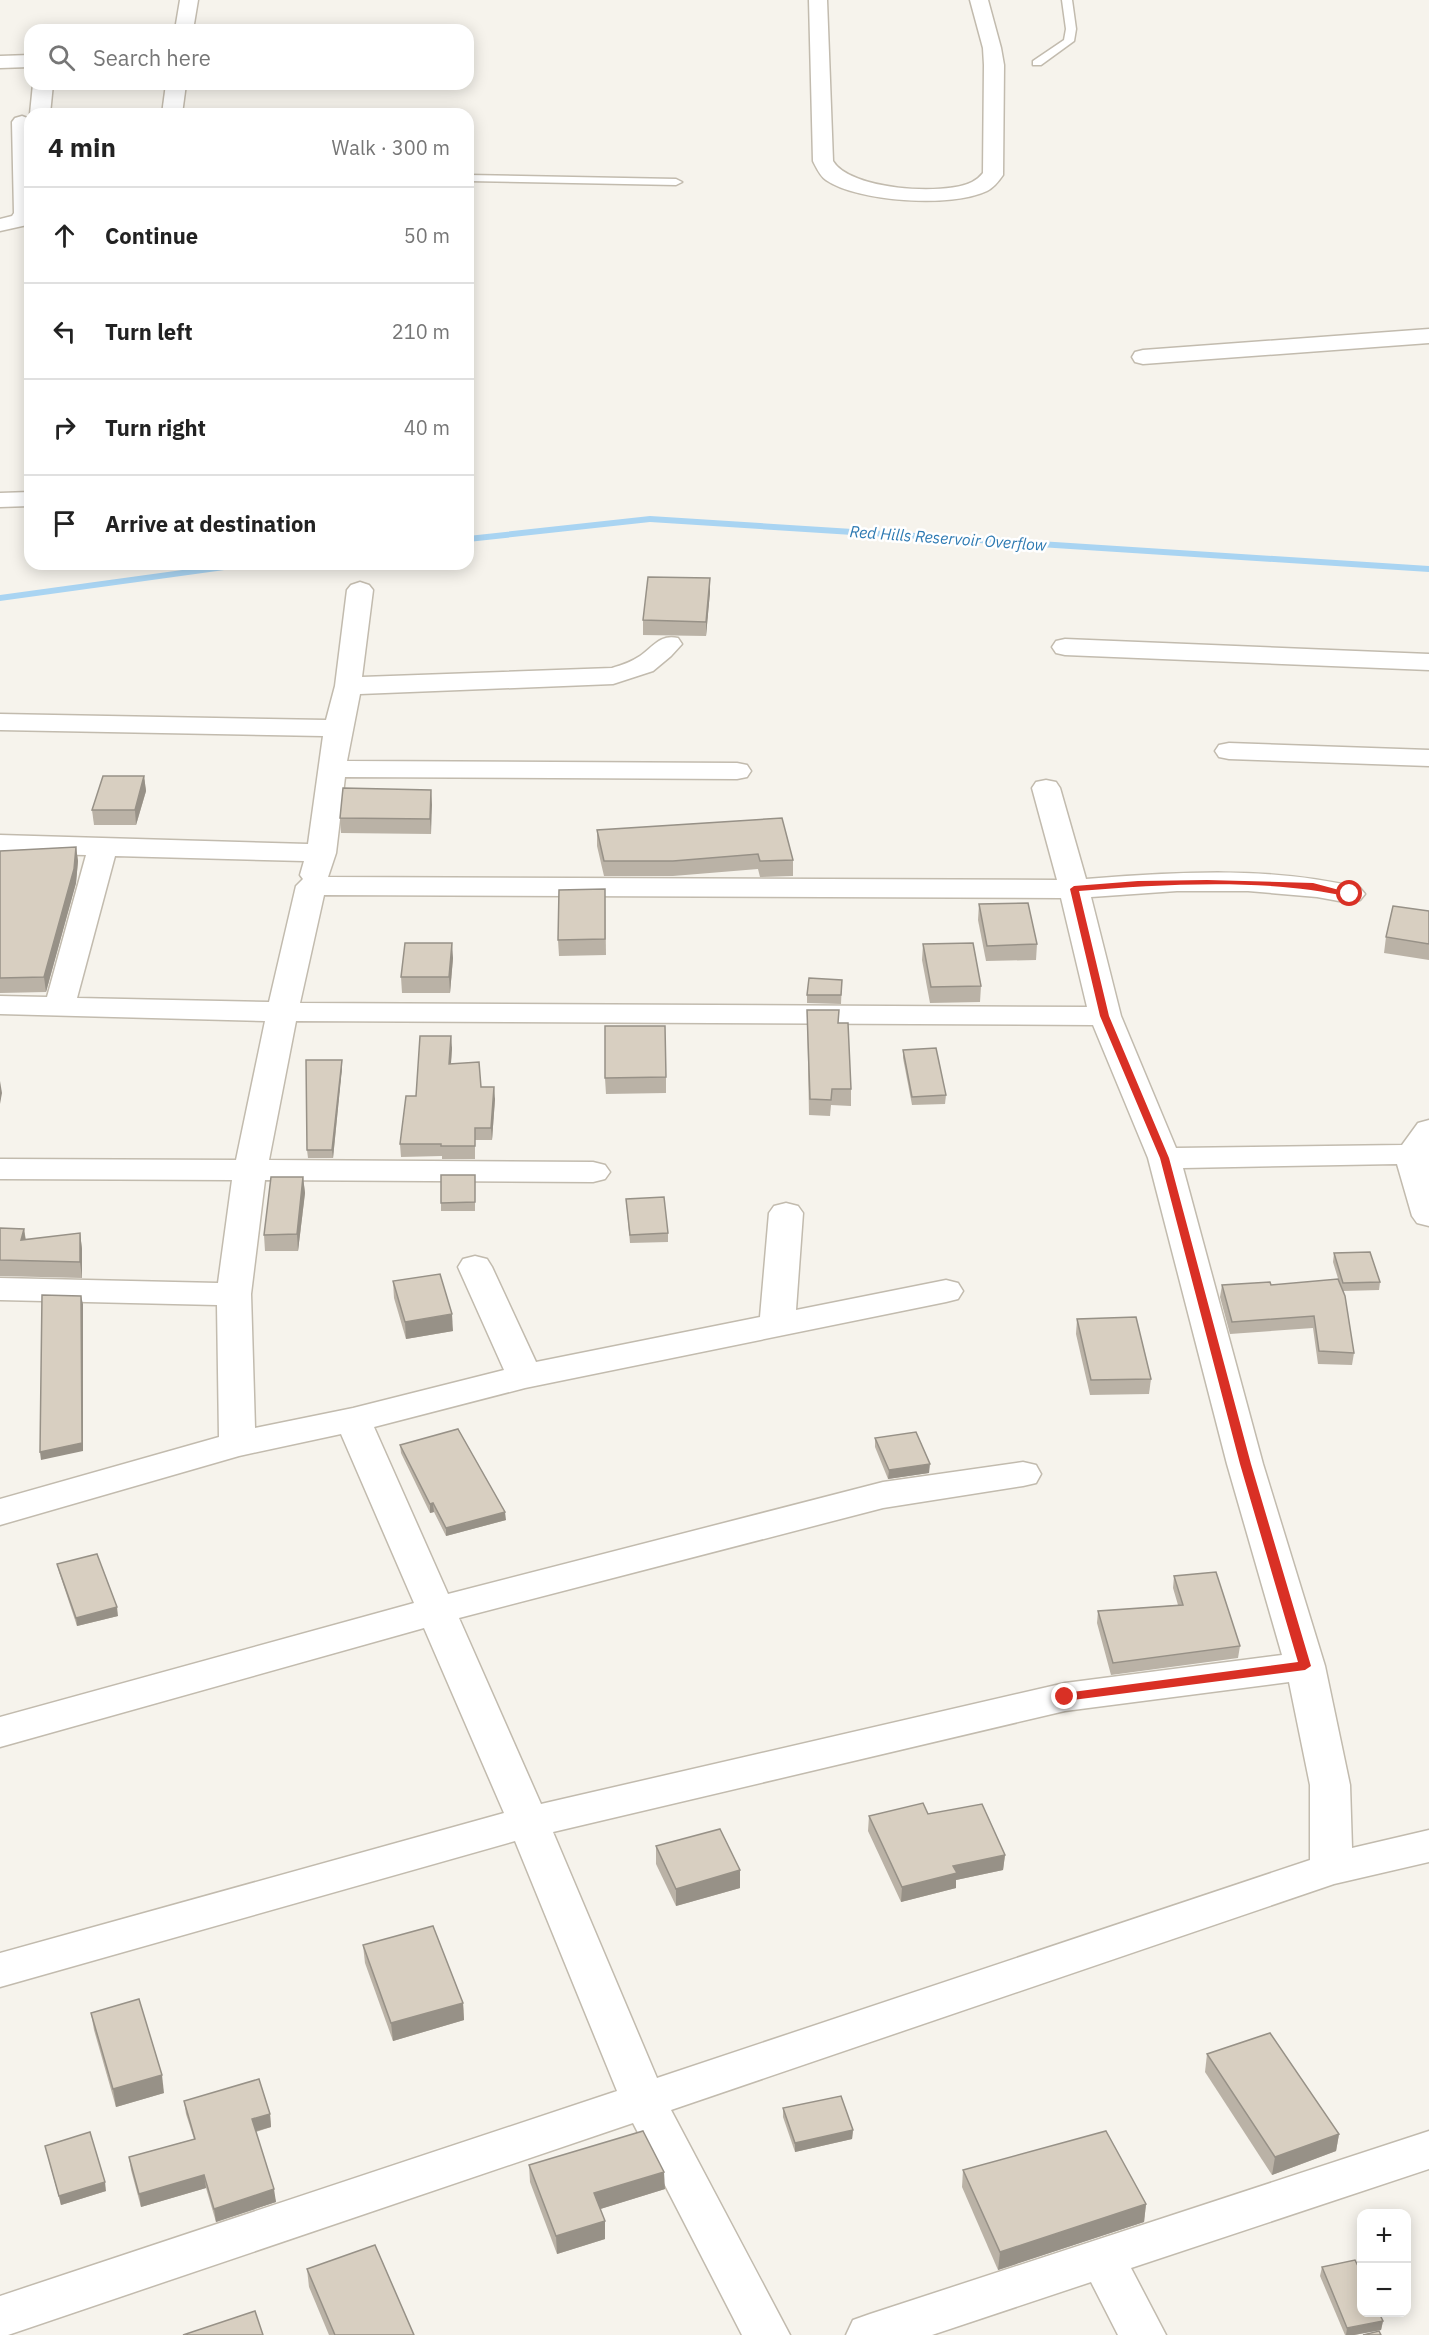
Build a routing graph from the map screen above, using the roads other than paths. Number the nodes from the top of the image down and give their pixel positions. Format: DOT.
graph roads {
  1 [pos="189,0"];
  2 [pos="818,0"];
  3 [pos="979,0"];
  4 [pos="1066,0"];
  5 [pos="185,24"];
  6 [pos="24,60"];
  7 [pos="0,62"];
  8 [pos="1037,63"];
  9 [pos="40,90"];
  10 [pos="175,90"];
  11 [pos="30,108"];
  12 [pos="173,108"];
  13 [pos="24,120"];
  14 [pos="474,178"];
  15 [pos="676,182"];
  16 [pos="0,225"];
  17 [pos="1429,336"];
  18 [pos="1143,357"];
  19 [pos="24,499"];
  20 [pos="0,500"];
  21 [pos="360,590"];
  22 [pos="669,644"];
  23 [pos="1065,647"];
  24 [pos="1429,662"];
  25 [pos="348,686"];
  26 [pos="0,722"];
  27 [pos="338,728"];
  28 [pos="1229,751"];
  29 [pos="1429,758"];
  30 [pos="333,769"];
  31 [pos="737,771"];
  32 [pos="1046,788"];
  33 [pos="0,844"];
  34 [pos="103,846"];
  35 [pos="321,853"];
  36 [pos="311,886"];
  37 [pos="1074,889"];
  38 [pos="1350,894"];
  39 [pos="0,1005"];
  40 [pos="60,1005"];
  41 [pos="282,1012"];
  42 [pos="1105,1016"];
  43 [pos="1423,1147"];
  44 [pos="1164,1158"];
  45 [pos="0,1169"];
  46 [pos="250,1171"];
  47 [pos="593,1172"];
  48 [pos="786,1213"];
  49 [pos="1429,1216"];
  50 [pos="474,1267"];
  51 [pos="0,1289"];
  52 [pos="946,1291"];
  53 [pos="234,1294"];
  54 [pos="777,1326"];
  55 [pos="525,1377"];
  56 [pos="353,1420"];
  57 [pos="237,1444"];
  58 [pos="1023,1474"];
  59 [pos="0,1512"];
  60 [pos="435,1611"];
  61 [pos="1305,1666"];
  62 [pos="0,1732"];
  63 [pos="528,1822"];
  64 [pos="1429,1846"];
  65 [pos="1331,1869"];
  66 [pos="0,1970"];
  67 [pos="644,2100"];
  68 [pos="1429,2150"];
  69 [pos="1102,2258"];
  70 [pos="0,2317"];
  71 [pos="766,2335"];
  72 [pos="870,2335"];
  73 [pos="1142,2335"];
  1 -- 5 [label="street"];
  2 -- 3 [label="street"];
  4 -- 8 [label="lane"];
  6 -- 7 [label="street"];
  9 -- 11 [label="street"];
  10 -- 12 [label="street"];
  13 -- 16 [label="street"];
  14 -- 15 [label="lane"];
  17 -- 18 [label="street"];
  19 -- 20 [label="street"];
  21 -- 25 [label="street"];
  22 -- 25 [label="street"];
  23 -- 24 [label="street"];
  25 -- 27 [label="street"];
  26 -- 27 [label="street"];
  27 -- 30 [label="street"];
  28 -- 29 [label="street"];
  30 -- 31 [label="street"];
  30 -- 35 [label="street"];
  32 -- 37 [label="street"];
  33 -- 34 [label="street"];
  34 -- 35 [label="street"];
  34 -- 40 [label="street"];
  35 -- 36 [label="street"];
  36 -- 37 [label="street"];
  36 -- 41 [label="street"];
  37 -- 38 [label="street"];
  37 -- 42 [label="street"];
  39 -- 40 [label="street"];
  40 -- 41 [label="street"];
  41 -- 42 [label="street"];
  41 -- 46 [label="street"];
  42 -- 44 [label="street"];
  43 -- 44 [label="street"];
  43 -- 49 [label="street"];
  44 -- 61 [label="street"];
  45 -- 46 [label="street"];
  46 -- 47 [label="street"];
  46 -- 53 [label="street"];
  48 -- 54 [label="street"];
  50 -- 55 [label="street"];
  51 -- 53 [label="street"];
  52 -- 54 [label="street"];
  53 -- 57 [label="street"];
  54 -- 55 [label="street"];
  55 -- 56 [label="street"];
  56 -- 57 [label="street"];
  56 -- 60 [label="street"];
  57 -- 59 [label="street"];
  58 -- 60 [label="street"];
  60 -- 62 [label="street"];
  60 -- 63 [label="street"];
  61 -- 63 [label="street"];
  61 -- 65 [label="street"];
  63 -- 66 [label="street"];
  63 -- 67 [label="street"];
  64 -- 65 [label="street"];
  65 -- 67 [label="street"];
  67 -- 70 [label="street"];
  67 -- 71 [label="street"];
  68 -- 69 [label="street"];
  69 -- 72 [label="street"];
  69 -- 73 [label="street"];
}
